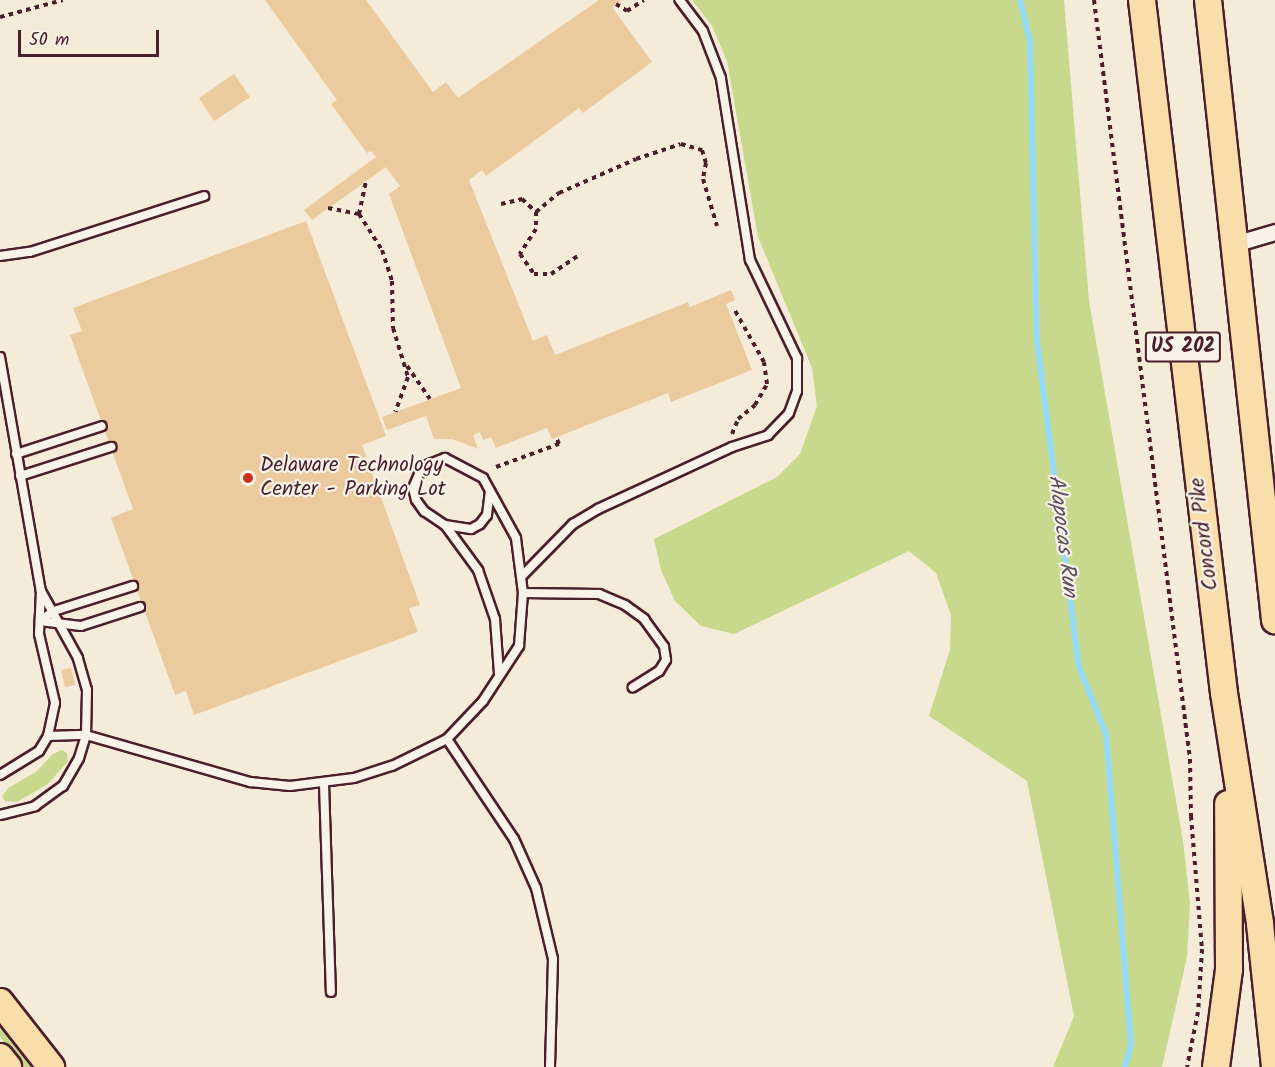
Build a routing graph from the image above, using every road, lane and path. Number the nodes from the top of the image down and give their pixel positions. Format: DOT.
graph roads {
  1 [pos="63,0"];
  2 [pos="644,0"];
  3 [pos="680,0"];
  4 [pos="1094,0"];
  5 [pos="1142,0"];
  6 [pos="1208,0"];
  7 [pos="616,4"];
  8 [pos="0,17"];
  9 [pos="366,181"];
  10 [pos="204,195"];
  11 [pos="501,204"];
  12 [pos="328,208"];
  13 [pos="536,212"];
  14 [pos="359,214"];
  15 [pos="717,226"];
  16 [pos="1275,232"];
  17 [pos="1234,244"];
  18 [pos="581,254"];
  19 [pos="0,256"];
  20 [pos="733,307"];
  21 [pos="0,357"];
  22 [pos="406,366"];
  23 [pos="430,399"];
  24 [pos="395,412"];
  25 [pos="102,426"];
  26 [pos="556,437"];
  27 [pos="111,447"];
  28 [pos="732,447"];
  29 [pos="16,454"];
  30 [pos="496,467"];
  31 [pos="20,476"];
  32 [pos="490,490"];
  33 [pos="445,525"];
  34 [pos="522,576"];
  35 [pos="133,586"];
  36 [pos="41,591"];
  37 [pos="523,593"];
  38 [pos="140,607"];
  39 [pos="54,611"];
  40 [pos="1275,620"];
  41 [pos="40,621"];
  42 [pos="63,626"];
  43 [pos="499,674"];
  44 [pos="633,687"];
  45 [pos="1224,693"];
  46 [pos="86,735"];
  47 [pos="48,736"];
  48 [pos="447,739"];
  49 [pos="0,775"];
  50 [pos="324,784"];
  51 [pos="0,815"];
  52 [pos="332,992"];
  53 [pos="0,1002"];
  54 [pos="0,1057"];
  55 [pos="8,1067"];
  56 [pos="51,1067"];
  57 [pos="550,1067"];
  58 [pos="1187,1067"];
  59 [pos="1216,1067"];
  60 [pos="1275,1067"];
  1 -- 8 [label="path"];
  2 -- 7 [label="path"];
  3 -- 28 [label="lane"];
  4 -- 58 [label="path"];
  5 -- 45 [label="highway, Concord Pike / US 202"];
  6 -- 17 [label="highway, US 202"];
  9 -- 14 [label="path"];
  10 -- 19 [label="lane"];
  11 -- 13 [label="path"];
  12 -- 14 [label="path"];
  13 -- 15 [label="path"];
  13 -- 18 [label="path"];
  14 -- 22 [label="path"];
  16 -- 17 [label="street"];
  17 -- 40 [label="highway, US 202"];
  20 -- 28 [label="path"];
  21 -- 29 [label="lane"];
  22 -- 23 [label="path"];
  22 -- 24 [label="path"];
  25 -- 29 [label="lane"];
  26 -- 30 [label="path"];
  27 -- 31 [label="lane"];
  28 -- 34 [label="lane"];
  29 -- 31 [label="lane"];
  31 -- 36 [label="lane"];
  32 -- 33 [label="lane"];
  32 -- 33 [label="lane"];
  32 -- 34 [label="lane"];
  33 -- 43 [label="lane"];
  34 -- 37 [label="lane"];
  35 -- 39 [label="lane"];
  36 -- 39 [label="lane"];
  36 -- 41 [label="lane"];
  37 -- 43 [label="lane"];
  37 -- 44 [label="lane"];
  38 -- 42 [label="lane"];
  39 -- 41 [label="lane"];
  39 -- 42 [label="lane"];
  41 -- 42 [label="lane"];
  41 -- 47 [label="lane"];
  42 -- 46 [label="lane"];
  43 -- 48 [label="lane"];
  45 -- 59 [label="highway"];
  45 -- 60 [label="highway, Concord Pike / US 202"];
  46 -- 47 [label="lane"];
  46 -- 50 [label="lane"];
  46 -- 51 [label="lane"];
  47 -- 49 [label="lane"];
  48 -- 50 [label="lane"];
  48 -- 57 [label="lane"];
  50 -- 52 [label="lane"];
  53 -- 56 [label="highway"];
  54 -- 55 [label="highway"];
}
